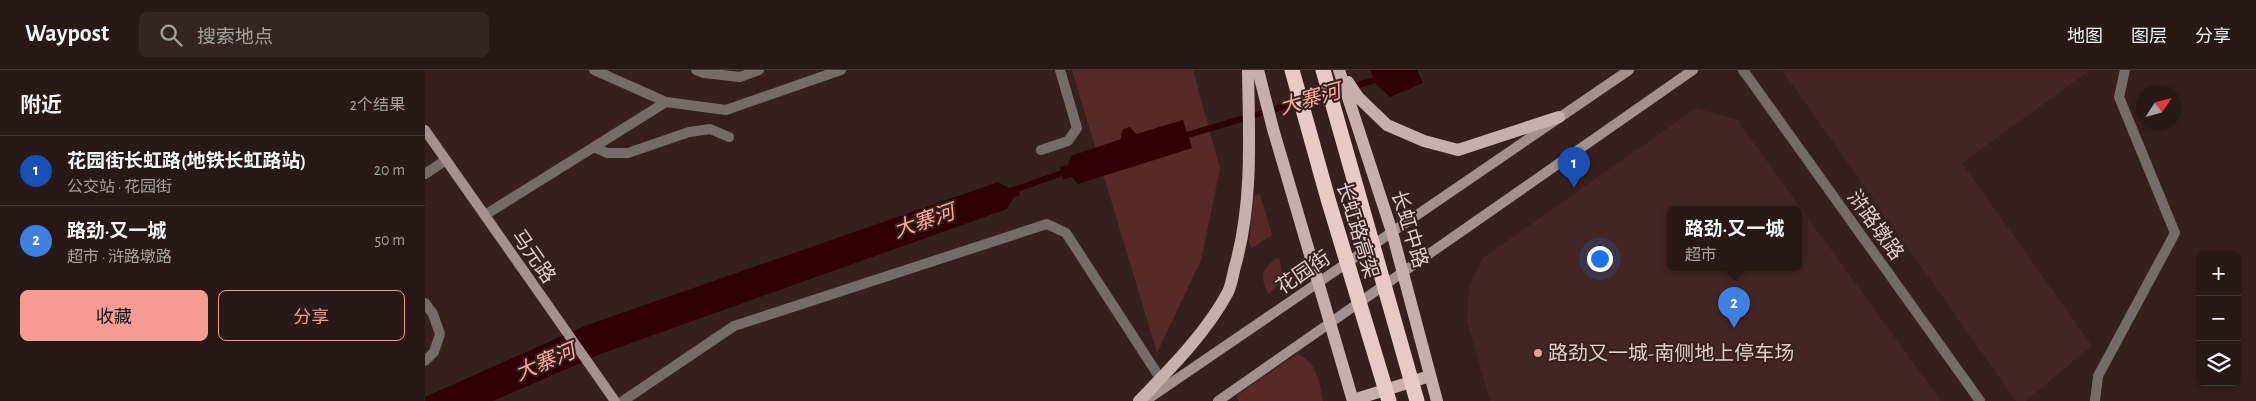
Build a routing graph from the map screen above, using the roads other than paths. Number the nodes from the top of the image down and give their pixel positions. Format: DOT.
graph roads {
  1 [pos="594,70"];
  2 [pos="696,70"];
  3 [pos="759,70"];
  4 [pos="841,70"];
  5 [pos="1060,70"];
  6 [pos="1249,70"];
  7 [pos="1258,70"];
  8 [pos="1292,70"];
  9 [pos="1323,70"];
  10 [pos="1339,70"];
  11 [pos="1629,70"];
  12 [pos="1693,70"];
  13 [pos="1743,70"];
  14 [pos="2125,70"];
  15 [pos="718,72"];
  16 [pos="1353,97"];
  17 [pos="666,102"];
  18 [pos="1559,118"];
  19 [pos="425,130"];
  20 [pos="729,137"];
  21 [pos="594,147"];
  22 [pos="1041,150"];
  23 [pos="446,160"];
  24 [pos="425,174"];
  25 [pos="485,215"];
  26 [pos="1392,232"];
  27 [pos="1403,272"];
  28 [pos="1317,283"];
  29 [pos="425,303"];
  30 [pos="1330,323"];
  31 [pos="425,361"];
  32 [pos="1430,376"];
  33 [pos="1164,383"];
  34 [pos="1353,400"];
  35 [pos="615,401"];
  36 [pos="623,401"];
  37 [pos="1139,401"];
  38 [pos="1145,401"];
  39 [pos="1218,401"];
  40 [pos="1389,401"];
  41 [pos="1417,401"];
  42 [pos="1437,401"];
  43 [pos="1980,401"];
  44 [pos="2095,401"];
  1 -- 17 [label="street"];
  2 -- 15 [label="street"];
  3 -- 15 [label="street"];
  4 -- 17 [label="street"];
  5 -- 22 [label="street"];
  6 -- 33 [label="main road"];
  7 -- 28 [label="main road"];
  8 -- 40 [label="highway, 长虹路高架"];
  9 -- 41 [label="highway, 长虹路高架"];
  10 -- 16 [label="main road"];
  11 -- 18 [label="main road, 花园街"];
  12 -- 27 [label="main road"];
  13 -- 43 [label="street, 浒路墩路"];
  14 -- 44 [label="street"];
  16 -- 18 [label="main road"];
  16 -- 26 [label="main road, 长虹中路"];
  17 -- 21 [label="street"];
  18 -- 26 [label="main road, 花园街"];
  19 -- 23 [label="main road, 马元路"];
  20 -- 21 [label="street"];
  21 -- 25 [label="street"];
  23 -- 24 [label="street"];
  23 -- 25 [label="main road, 马元路"];
  25 -- 35 [label="main road, 马元路"];
  26 -- 27 [label="main road, 长虹中路"];
  26 -- 28 [label="main road, 花园街"];
  27 -- 30 [label="main road"];
  27 -- 32 [label="main road, 长虹中路"];
  28 -- 30 [label="main road"];
  28 -- 33 [label="main road, 花园街"];
  29 -- 31 [label="street"];
  30 -- 34 [label="main road"];
  30 -- 39 [label="main road"];
  32 -- 34 [label="main road"];
  32 -- 42 [label="main road, 长虹中路"];
  33 -- 36 [label="street"];
  33 -- 37 [label="main road"];
  33 -- 38 [label="main road, 花园街"];
}
